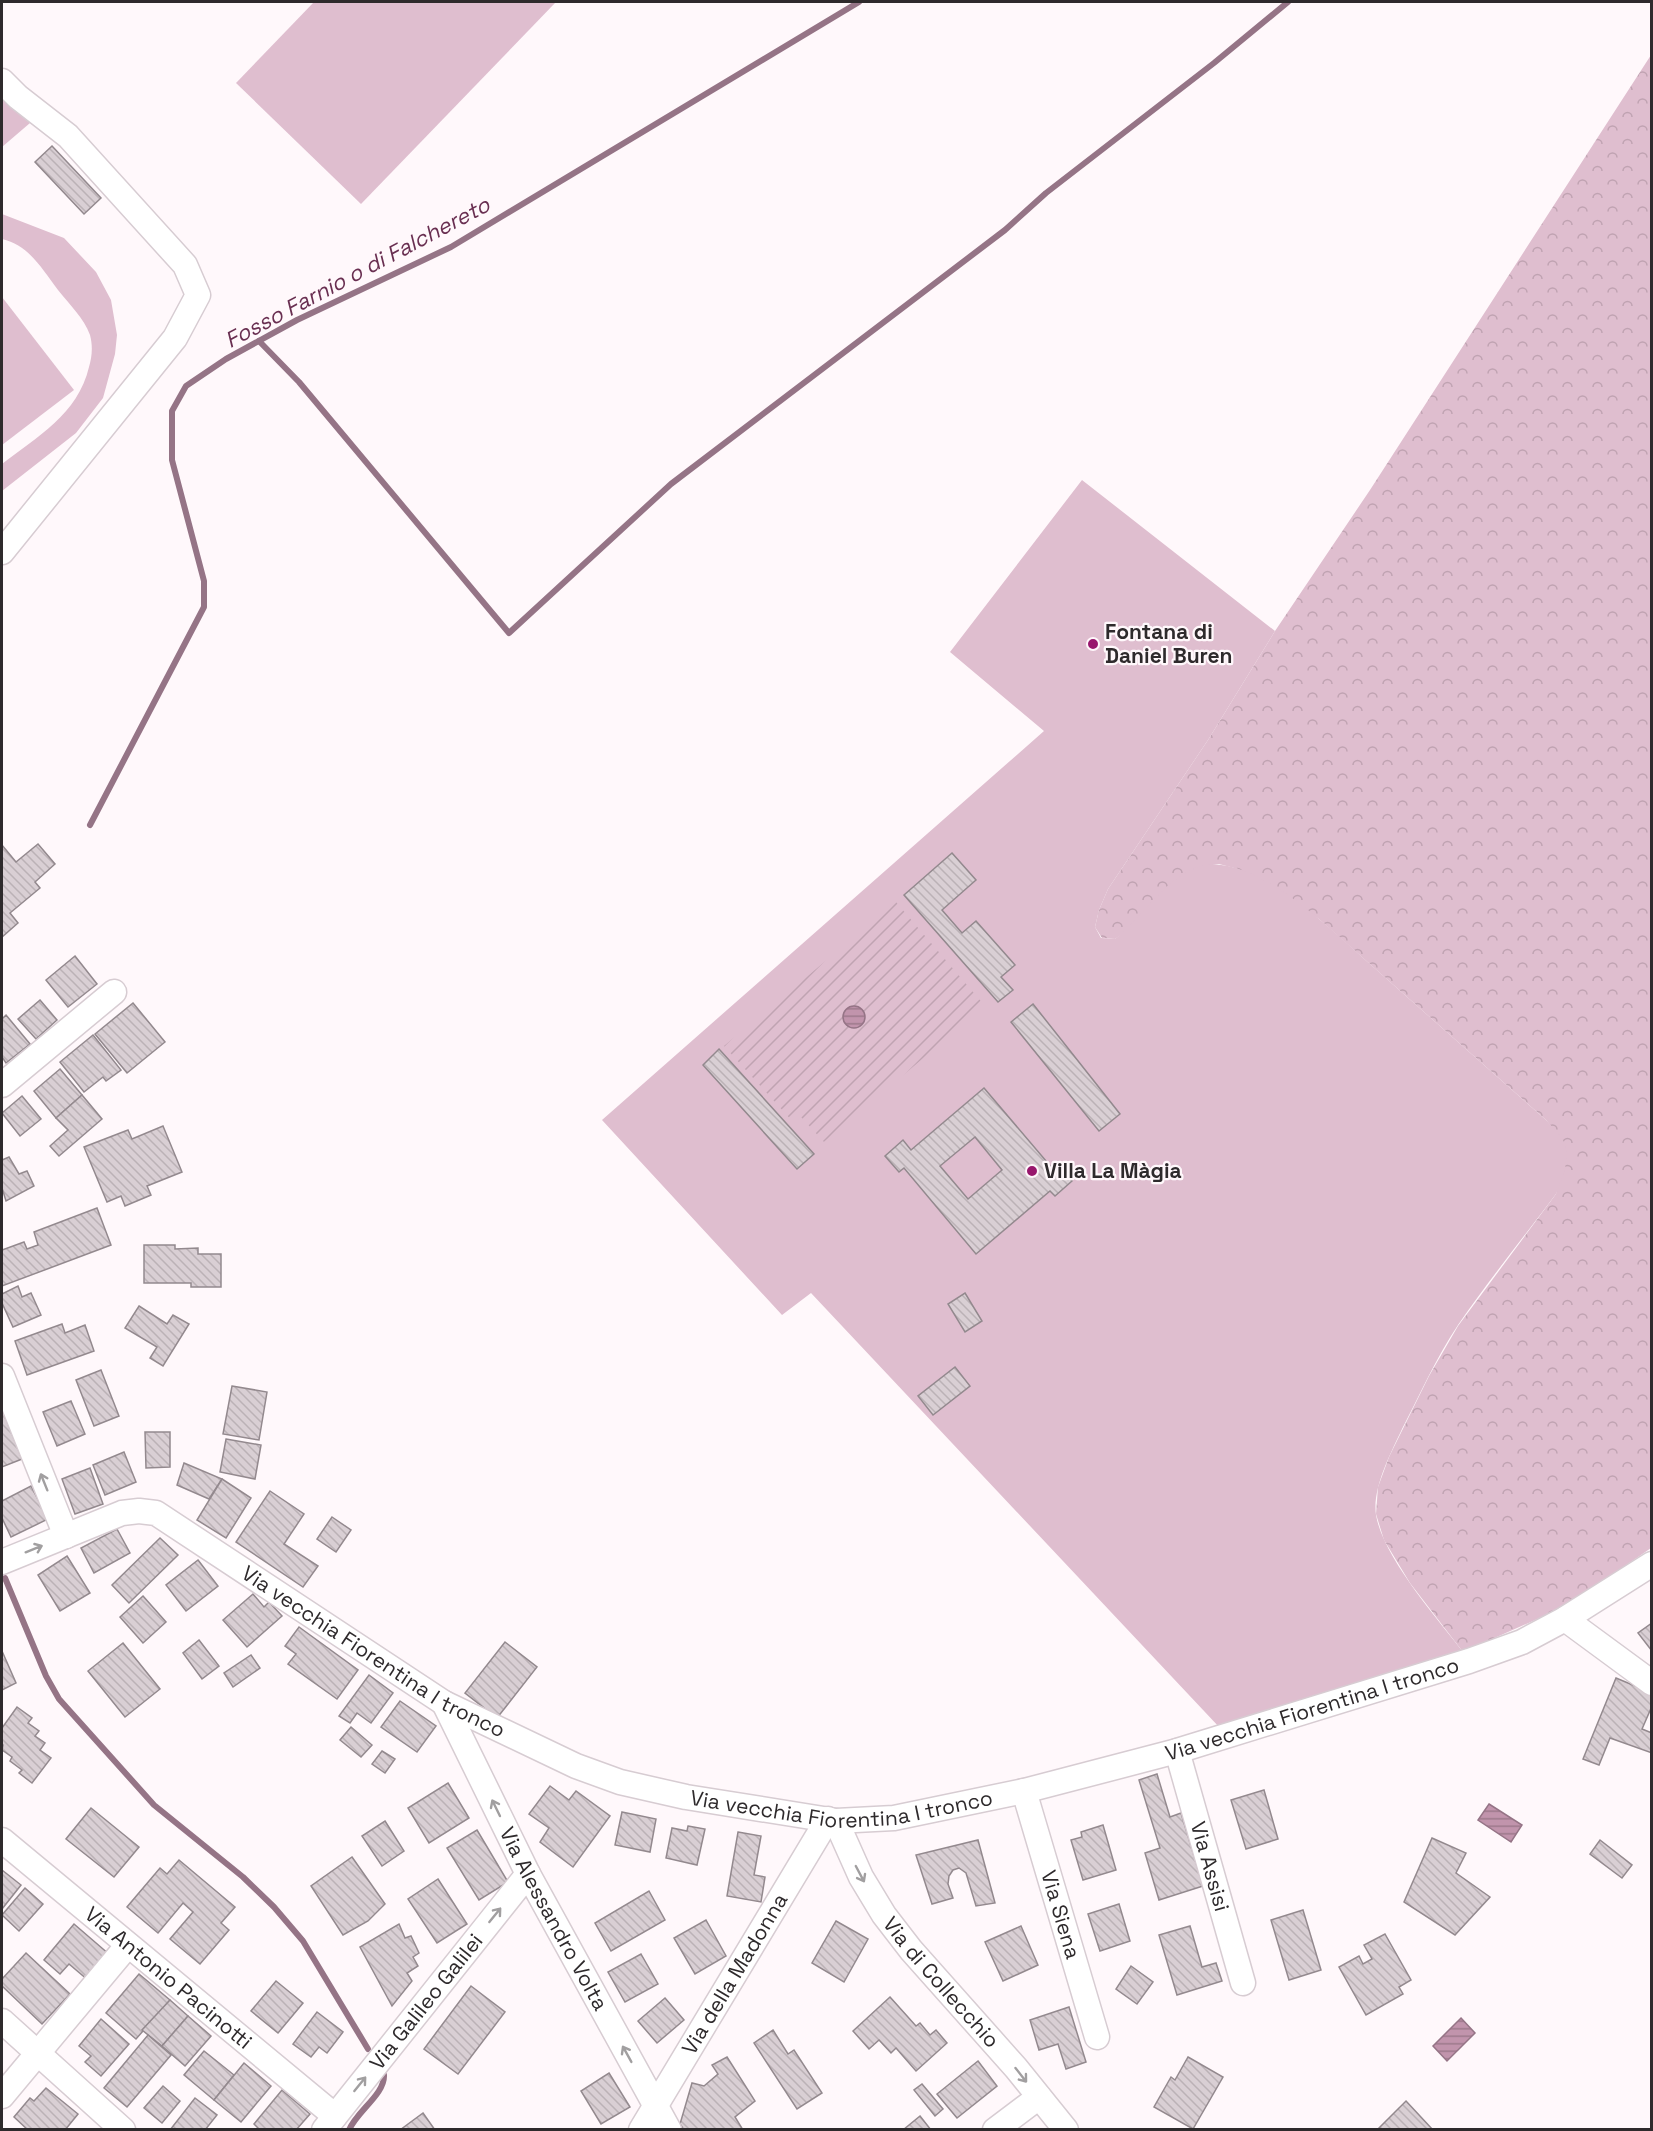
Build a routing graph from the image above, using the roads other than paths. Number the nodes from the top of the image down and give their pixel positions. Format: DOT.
graph roads {
  1 [pos="2,81"];
  2 [pos="2,552"];
  3 [pos="114,992"];
  4 [pos="2,1085"];
  5 [pos="2,1376"];
  6 [pos="66,1536"];
  7 [pos="2,1562"];
  8 [pos="1652,1564"];
  9 [pos="1565,1619"];
  10 [pos="1652,1683"];
  11 [pos="444,1703"];
  12 [pos="1177,1751"];
  13 [pos="1024,1791"];
  14 [pos="832,1820"];
  15 [pos="2,1840"];
  16 [pos="528,1874"];
  17 [pos="128,1945"];
  18 [pos="1243,1983"];
  19 [pos="2,2021"];
  20 [pos="1097,2037"];
  21 [pos="37,2055"];
  22 [pos="2,2096"];
  23 [pos="1039,2097"];
  24 [pos="655,2106"];
  25 [pos="329,2123"];
  26 [pos="123,2130"];
  27 [pos="641,2130"];
  28 [pos="669,2130"];
  29 [pos="995,2130"];
  30 [pos="1066,2130"];
  1 -- 2 [label="street"];
  3 -- 4 [label="street"];
  6 -- 5 [label="street, one-way"];
  7 -- 6 [label="street, Via vecchia Fiorentina I tronco, one-way"];
  6 -- 11 [label="street, Via vecchia Fiorentina I tronco"];
  8 -- 9 [label="street, Via vecchia Fiorentina I tronco"];
  9 -- 10 [label="street"];
  9 -- 12 [label="street, Via vecchia Fiorentina I tronco"];
  11 -- 14 [label="street, Via vecchia Fiorentina I tronco"];
  16 -- 11 [label="street, Via Alessandro Volta, one-way"];
  12 -- 13 [label="street, Via vecchia Fiorentina I tronco"];
  12 -- 18 [label="street, Via Assisi"];
  13 -- 14 [label="street, Via vecchia Fiorentina I tronco"];
  13 -- 20 [label="street, Via Siena"];
  14 -- 23 [label="street, Via di Collecchio, one-way"];
  14 -- 24 [label="street, Via della Madonna"];
  15 -- 17 [label="street, Via Antonio Pacinotti"];
  24 -- 16 [label="street, Via Alessandro Volta, one-way"];
  25 -- 16 [label="street, Via Galileo Galilei, one-way"];
  17 -- 21 [label="street"];
  17 -- 25 [label="street, Via Antonio Pacinotti"];
  19 -- 21 [label="street"];
  21 -- 22 [label="street"];
  21 -- 26 [label="street"];
  23 -- 29 [label="street"];
  23 -- 30 [label="street, Via di Collecchio"];
  24 -- 27 [label="street, Via della Madonna"];
  24 -- 28 [label="street, Via Alessandro Volta"];
}
